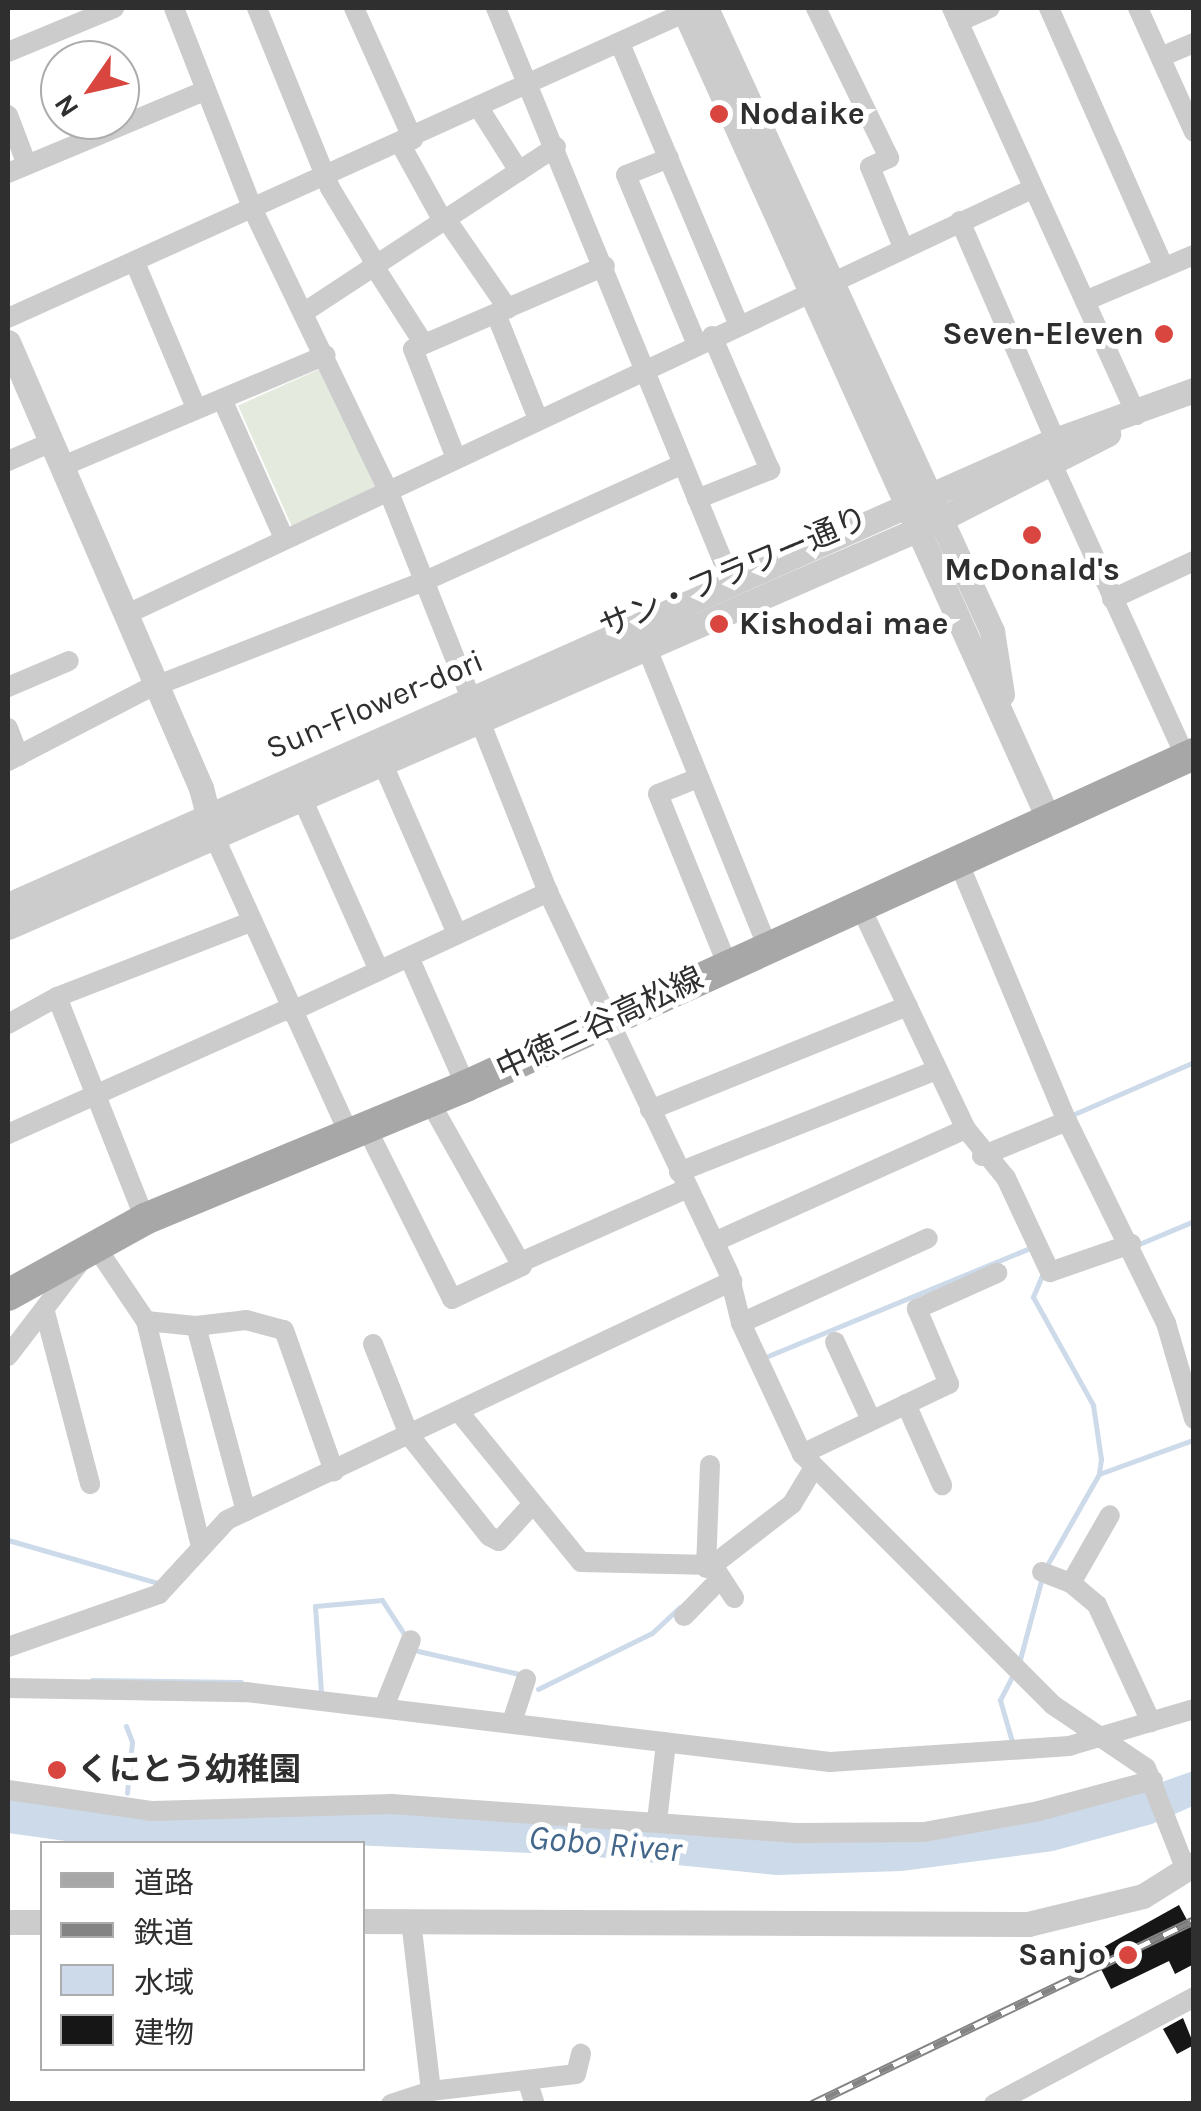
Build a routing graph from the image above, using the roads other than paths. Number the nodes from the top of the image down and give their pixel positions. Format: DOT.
graph roads {
  1 [pos="114,8"];
  2 [pos="174,8"];
  3 [pos="257,8"];
  4 [pos="354,8"];
  5 [pos="496,8"];
  6 [pos="816,8"];
  7 [pos="990,8"];
  8 [pos="1048,8"];
  9 [pos="1138,8"];
  10 [pos="693,9"];
  11 [pos="955,14"];
  12 [pos="1194,42"];
  13 [pos="621,46"];
  14 [pos="8,52"];
  15 [pos="1163,56"];
  16 [pos="529,86"];
  17 [pos="204,91"];
  18 [pos="479,108"];
  19 [pos="8,116"];
  20 [pos="1194,132"];
  21 [pos="407,142"];
  22 [pos="556,147"];
  23 [pos="670,158"];
  24 [pos="17,169"];
  25 [pos="520,171"];
  26 [pos="327,178"];
  27 [pos="1032,189"];
  28 [pos="253,210"];
  29 [pos="444,220"];
  30 [pos="960,222"];
  31 [pos="903,247"];
  32 [pos="1194,255"];
  33 [pos="373,262"];
  34 [pos="136,264"];
  35 [pos="604,266"];
  36 [pos="1164,268"];
  37 [pos="818,285"];
  38 [pos="1085,301"];
  39 [pos="306,310"];
  40 [pos="502,312"];
  41 [pos="8,318"];
  42 [pos="738,324"];
  43 [pos="704,339"];
  44 [pos="8,342"];
  45 [pos="424,344"];
  46 [pos="326,355"];
  47 [pos="645,370"];
  48 [pos="1194,390"];
  49 [pos="222,398"];
  50 [pos="196,408"];
  51 [pos="1137,415"];
  52 [pos="538,420"];
  53 [pos="52,442"];
  54 [pos="1058,456"];
  55 [pos="456,458"];
  56 [pos="8,461"];
  57 [pos="683,464"];
  58 [pos="62,466"];
  59 [pos="388,490"];
  60 [pos="697,499"];
  61 [pos="923,514"];
  62 [pos="283,536"];
  63 [pos="1194,561"];
  64 [pos="425,581"];
  65 [pos="733,586"];
  66 [pos="1112,599"];
  67 [pos="125,615"];
  68 [pos="646,646"];
  69 [pos="68,660"];
  70 [pos="156,686"];
  71 [pos="8,687"];
  72 [pos="478,707"];
  73 [pos="8,728"];
  74 [pos="1190,756"];
  75 [pos="14,759"];
  76 [pos="382,762"];
  77 [pos="698,778"];
  78 [pos="302,796"];
  79 [pos="1050,820"];
  80 [pos="211,825"];
  81 [pos="958,861"];
  82 [pos="548,892"];
  83 [pos="8,905"];
  84 [pos="860,906"];
  85 [pos="250,922"];
  86 [pos="8,927"];
  87 [pos="456,931"];
  88 [pos="767,945"];
  89 [pos="408,956"];
  90 [pos="728,964"];
  91 [pos="379,970"];
  92 [pos="57,997"];
  93 [pos="908,1006"];
  94 [pos="289,1011"];
  95 [pos="606,1021"];
  96 [pos="8,1024"];
  97 [pos="937,1070"];
  98 [pos="466,1086"];
  99 [pos="96,1096"];
  100 [pos="430,1102"];
  101 [pos="650,1110"];
  102 [pos="1068,1121"];
  103 [pos="966,1130"];
  104 [pos="8,1132"];
  105 [pos="358,1133"];
  106 [pos="982,1156"];
  107 [pos="683,1180"];
  108 [pos="146,1218"];
  109 [pos="928,1238"];
  110 [pos="714,1242"];
  111 [pos="94,1244"];
  112 [pos="1130,1244"];
  113 [pos="522,1262"];
  114 [pos="997,1273"];
  115 [pos="732,1281"];
  116 [pos="9,1290"];
  117 [pos="45,1312"];
  118 [pos="146,1321"];
  119 [pos="741,1322"];
  120 [pos="196,1326"];
  121 [pos="835,1342"];
  122 [pos="373,1344"];
  123 [pos="8,1356"];
  124 [pos="1187,1366"];
  125 [pos="906,1404"];
  126 [pos="459,1412"];
  127 [pos="871,1420"];
  128 [pos="1194,1420"];
  129 [pos="409,1436"];
  130 [pos="808,1462"];
  131 [pos="710,1465"];
  132 [pos="334,1471"];
  133 [pos="90,1484"];
  134 [pos="942,1485"];
  135 [pos="530,1506"];
  136 [pos="246,1511"];
  137 [pos="1110,1515"];
  138 [pos="200,1543"];
  139 [pos="713,1571"];
  140 [pos="1042,1572"];
  141 [pos="1071,1583"];
  142 [pos="734,1598"];
  143 [pos="684,1616"];
  144 [pos="411,1640"];
  145 [pos="8,1647"];
  146 [pos="526,1679"];
  147 [pos="8,1688"];
  148 [pos="384,1708"];
  149 [pos="1194,1709"];
  150 [pos="512,1719"];
  151 [pos="1151,1722"];
  152 [pos="1103,1741"];
  153 [pos="666,1742"];
  154 [pos="1154,1781"];
  155 [pos="8,1790"];
  156 [pos="658,1822"];
  157 [pos="1190,1867"];
  158 [pos="365,1921"];
  159 [pos="412,1921"];
  160 [pos="8,1922"];
  161 [pos="40,1922"];
  162 [pos="1194,1997"];
  163 [pos="581,2054"];
  164 [pos="527,2080"];
  165 [pos="431,2090"];
  166 [pos="391,2104"];
  167 [pos="535,2104"];
  168 [pos="994,2104"];
  1 -- 14 [label="street"];
  2 -- 17 [label="street"];
  3 -- 26 [label="street"];
  4 -- 21 [label="street"];
  5 -- 16 [label="street"];
  6 -- 31 [label="street"];
  7 -- 11 [label="street"];
  8 -- 36 [label="street"];
  9 -- 15 [label="street"];
  10 -- 13 [label="street"];
  10 -- 37 [label="street"];
  11 -- 27 [label="street"];
  12 -- 15 [label="street"];
  13 -- 16 [label="street"];
  13 -- 23 [label="street"];
  15 -- 20 [label="street"];
  16 -- 18 [label="street"];
  16 -- 22 [label="street"];
  17 -- 24 [label="street"];
  17 -- 28 [label="street"];
  18 -- 21 [label="street"];
  18 -- 25 [label="street"];
  19 -- 24 [label="street"];
  21 -- 26 [label="street"];
  21 -- 29 [label="street"];
  22 -- 25 [label="street"];
  22 -- 35 [label="street"];
  23 -- 42 [label="street"];
  23 -- 43 [label="street"];
  25 -- 29 [label="street"];
  26 -- 28 [label="street"];
  26 -- 33 [label="street"];
  27 -- 30 [label="street"];
  27 -- 38 [label="street"];
  28 -- 34 [label="street"];
  28 -- 39 [label="street"];
  29 -- 33 [label="street"];
  29 -- 40 [label="street"];
  30 -- 31 [label="street"];
  30 -- 54 [label="street"];
  31 -- 37 [label="street"];
  32 -- 36 [label="street"];
  33 -- 39 [label="street"];
  33 -- 45 [label="street"];
  34 -- 41 [label="street"];
  34 -- 50 [label="street"];
  35 -- 40 [label="street"];
  35 -- 47 [label="street"];
  36 -- 38 [label="street"];
  37 -- 42 [label="street"];
  37 -- 61 [label="street"];
  38 -- 51 [label="street"];
  39 -- 46 [label="street"];
  40 -- 45 [label="street"];
  40 -- 52 [label="street"];
  42 -- 43 [label="street"];
  43 -- 47 [label="street"];
  43 -- 60 [label="street"];
  44 -- 53 [label="street"];
  45 -- 55 [label="street"];
  46 -- 49 [label="street"];
  46 -- 59 [label="street"];
  47 -- 52 [label="street"];
  47 -- 57 [label="street"];
  48 -- 51 [label="street, サン・フラワー通り"];
  49 -- 50 [label="street"];
  49 -- 62 [label="street"];
  50 -- 58 [label="street"];
  51 -- 54 [label="street, サン・フラワー通り"];
  52 -- 55 [label="street"];
  53 -- 56 [label="street"];
  53 -- 58 [label="street"];
  54 -- 61 [label="street, サン・フラワー通り"];
  54 -- 66 [label="street"];
  55 -- 59 [label="street"];
  57 -- 60 [label="street"];
  57 -- 64 [label="street"];
  58 -- 67 [label="street"];
  59 -- 62 [label="street"];
  59 -- 64 [label="street"];
  60 -- 65 [label="street"];
  61 -- 65 [label="street, サン・フラワー通り"];
  61 -- 68 [label="street, サン・フラワー通り"];
  61 -- 79 [label="street"];
  62 -- 67 [label="street"];
  63 -- 66 [label="street"];
  64 -- 70 [label="street"];
  64 -- 72 [label="street"];
  65 -- 72 [label="street, サン・フラワー通り"];
  66 -- 74 [label="street"];
  67 -- 70 [label="street"];
  68 -- 72 [label="street, サン・フラワー通り"];
  68 -- 77 [label="street"];
  69 -- 71 [label="street"];
  70 -- 75 [label="street"];
  70 -- 80 [label="street"];
  72 -- 76 [label="street, サン・フラワー通り"];
  72 -- 80 [label="street, Sun-Flower-dori"];
  72 -- 82 [label="street"];
  73 -- 75 [label="street"];
  74 -- 79 [label="main road, 中徳三谷高松線"];
  76 -- 78 [label="street, サン・フラワー通り"];
  76 -- 87 [label="street"];
  77 -- 88 [label="street"];
  77 -- 90 [label="street"];
  78 -- 80 [label="street, Sun-Flower-dori"];
  78 -- 91 [label="street"];
  79 -- 81 [label="main road, 中徳三谷高松線"];
  80 -- 83 [label="street, Sun-Flower-dori"];
  80 -- 85 [label="street"];
  80 -- 86 [label="street, Sun-Flower-dori"];
  81 -- 84 [label="main road, 中徳三谷高松線"];
  81 -- 102 [label="street"];
  82 -- 87 [label="street"];
  82 -- 95 [label="street"];
  84 -- 88 [label="main road, 中徳三谷高松線"];
  84 -- 93 [label="street"];
  85 -- 92 [label="street"];
  85 -- 94 [label="street"];
  87 -- 89 [label="street"];
  88 -- 90 [label="main road, 中徳三谷高松線"];
  89 -- 91 [label="street"];
  89 -- 98 [label="street"];
  90 -- 95 [label="main road, 中徳三谷高松線"];
  91 -- 94 [label="street"];
  92 -- 96 [label="street"];
  92 -- 99 [label="street"];
  93 -- 97 [label="street"];
  93 -- 101 [label="street"];
  94 -- 99 [label="street"];
  94 -- 105 [label="street"];
  95 -- 98 [label="main road, 中徳三谷高松線"];
  95 -- 101 [label="street"];
  97 -- 103 [label="street"];
  97 -- 107 [label="street"];
  98 -- 100 [label="main road, 中徳三谷高松線"];
  99 -- 104 [label="street"];
  99 -- 108 [label="street"];
  100 -- 105 [label="main road, 中徳三谷高松線"];
  100 -- 113 [label="street"];
  101 -- 107 [label="street"];
  102 -- 106 [label="street"];
  102 -- 112 [label="street"];
  103 -- 106 [label="street"];
  103 -- 110 [label="street"];
  105 -- 108 [label="main road, 中徳三谷高松線"];
  105 -- 113 [label="street"];
  106 -- 112 [label="street"];
  107 -- 110 [label="street"];
  107 -- 113 [label="street"];
  108 -- 111 [label="main road, 中徳三谷高松線"];
  109 -- 119 [label="street"];
  110 -- 115 [label="street"];
  111 -- 116 [label="main road, 中徳三谷高松線"];
  111 -- 117 [label="street"];
  111 -- 118 [label="street"];
  112 -- 124 [label="street"];
  114 -- 125 [label="street"];
  115 -- 119 [label="street"];
  115 -- 126 [label="street"];
  117 -- 123 [label="street"];
  117 -- 133 [label="street"];
  118 -- 120 [label="street"];
  118 -- 138 [label="street"];
  119 -- 130 [label="street"];
  120 -- 132 [label="street"];
  120 -- 136 [label="street"];
  121 -- 127 [label="street"];
  122 -- 129 [label="street"];
  124 -- 128 [label="street"];
  125 -- 127 [label="street"];
  125 -- 134 [label="street"];
  126 -- 129 [label="street"];
  126 -- 135 [label="street"];
  127 -- 130 [label="street"];
  129 -- 132 [label="street"];
  129 -- 135 [label="street"];
  130 -- 139 [label="street"];
  130 -- 152 [label="street"];
  131 -- 139 [label="street"];
  132 -- 136 [label="street"];
  135 -- 139 [label="street"];
  136 -- 138 [label="street"];
  137 -- 141 [label="street"];
  138 -- 145 [label="street"];
  139 -- 142 [label="street"];
  139 -- 143 [label="street"];
  140 -- 141 [label="street"];
  141 -- 151 [label="street"];
  144 -- 148 [label="street"];
  146 -- 150 [label="street"];
  147 -- 148 [label="street"];
  148 -- 150 [label="street"];
  149 -- 151 [label="street"];
  150 -- 153 [label="street"];
  151 -- 152 [label="street"];
  152 -- 153 [label="street"];
  152 -- 154 [label="street"];
  153 -- 156 [label="street"];
  154 -- 156 [label="street"];
  154 -- 157 [label="street"];
  155 -- 156 [label="street"];
  157 -- 159 [label="street"];
  158 -- 159 [label="street"];
  159 -- 165 [label="street"];
  160 -- 161 [label="street"];
  162 -- 168 [label="street"];
  163 -- 164 [label="street"];
  164 -- 165 [label="street"];
  164 -- 167 [label="street"];
  165 -- 166 [label="street"];
}
